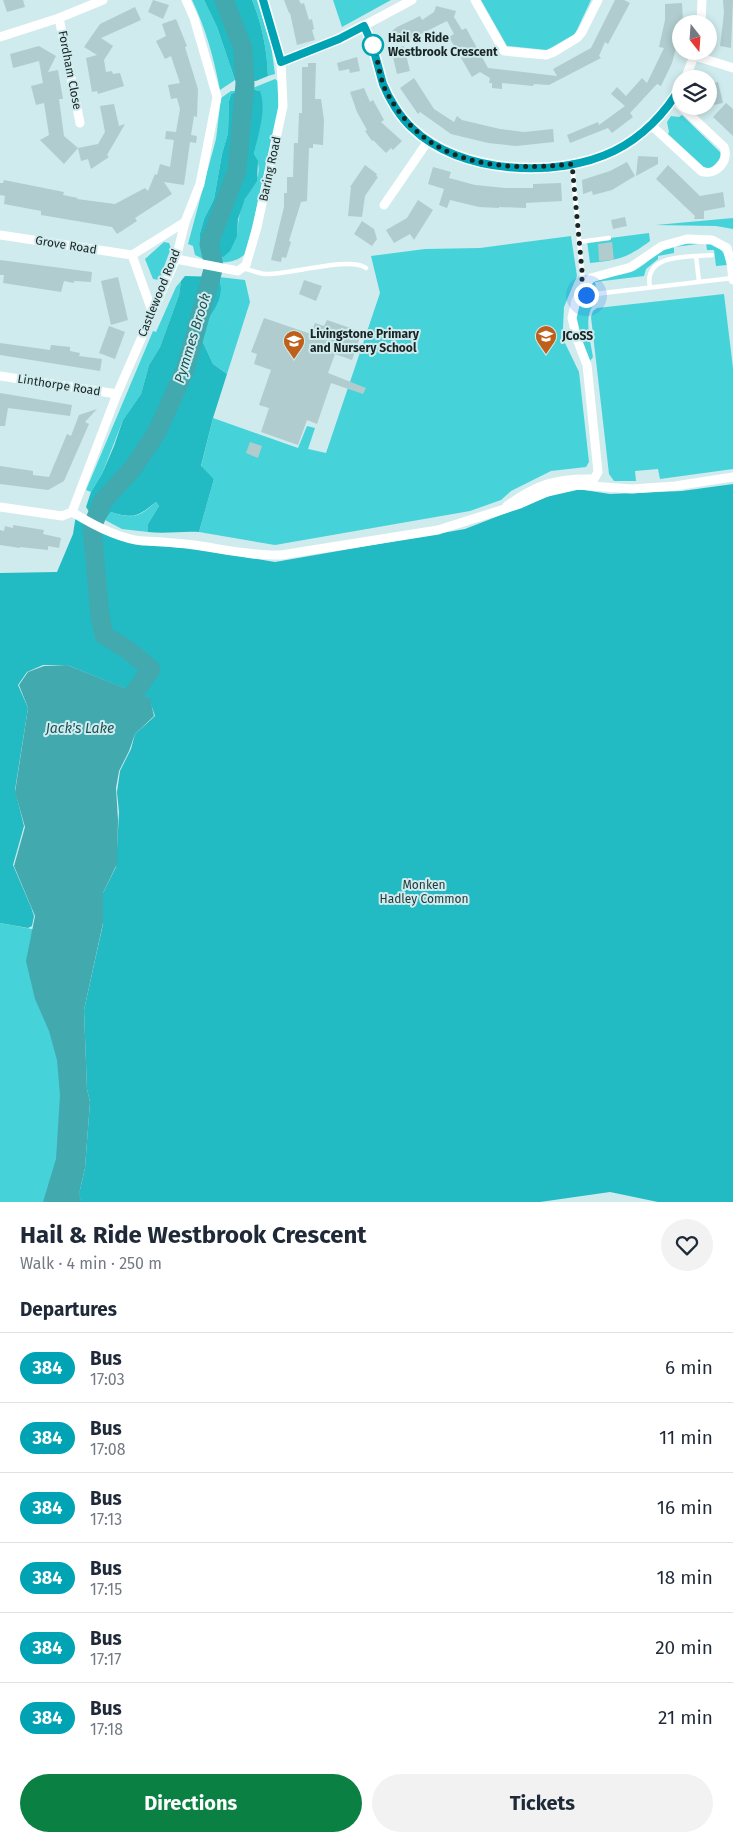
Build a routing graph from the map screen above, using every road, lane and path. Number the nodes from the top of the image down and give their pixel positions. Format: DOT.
graph roads {
  1 [pos="103,0"];
  2 [pos="186,0"];
  3 [pos="263,0"];
  4 [pos="412,0"];
  5 [pos="475,0"];
  6 [pos="598,0"];
  7 [pos="702,0"];
  8 [pos="701,15"];
  9 [pos="59,18"];
  10 [pos="364,26"];
  11 [pos="0,37"];
  12 [pos="712,60"];
  13 [pos="281,62"];
  14 [pos="733,68"];
  15 [pos="672,102"];
  16 [pos="690,115"];
  17 [pos="80,122"];
  18 [pos="651,125"];
  19 [pos="428,141"];
  20 [pos="572,164"];
  21 [pos="384,205"];
  22 [pos="185,222"];
  23 [pos="0,235"];
  24 [pos="609,238"];
  25 [pos="579,242"];
  26 [pos="132,255"];
  27 [pos="712,255"];
  28 [pos="696,256"];
  29 [pos="731,256"];
  30 [pos="176,259"];
  31 [pos="242,268"];
  32 [pos="366,268"];
  33 [pos="733,279"];
  34 [pos="700,282"];
  35 [pos="582,288"];
  36 [pos="650,288"];
  37 [pos="152,311"];
  38 [pos="0,376"];
  39 [pos="117,394"];
  40 [pos="733,477"];
  41 [pos="0,507"];
  42 [pos="501,510"];
  43 [pos="72,512"];
  1 -- 9 [label="street"];
  2 -- 22 [label="street, Castlewood Road"];
  3 -- 13 [label="street, Baring Road"];
  4 -- 10 [label="street"];
  5 -- 6 [label="street"];
  7 -- 8 [label="street"];
  9 -- 11 [label="street"];
  9 -- 17 [label="street, Fordham Close"];
  10 -- 13 [label="street"];
  10 -- 19 [label="street"];
  12 -- 14 [label="street"];
  13 -- 31 [label="street, Baring Road"];
  15 -- 18 [label="street"];
  16 -- 18 [label="street"];
  18 -- 20 [label="street"];
  19 -- 20 [label="street"];
  19 -- 21 [label="street"];
  20 -- 25 [label="lane"];
  22 -- 26 [label="street"];
  22 -- 30 [label="street, Castlewood Road"];
  23 -- 26 [label="street, Grove Road"];
  24 -- 25 [label="lane"];
  25 -- 35 [label="lane"];
  26 -- 37 [label="street"];
  27 -- 28 [label="lane"];
  28 -- 34 [label="lane"];
  28 -- 36 [label="lane"];
  29 -- 33 [label="street"];
  29 -- 35 [label="street"];
  30 -- 31 [label="street"];
  30 -- 37 [label="street, Castlewood Road"];
  31 -- 32 [label="lane"];
  33 -- 34 [label="lane"];
  34 -- 36 [label="lane"];
  35 -- 36 [label="lane"];
  35 -- 42 [label="street"];
  37 -- 39 [label="street, Castlewood Road"];
  38 -- 39 [label="street, Linthorpe Road"];
  39 -- 43 [label="street, Castlewood Road"];
  40 -- 42 [label="street"];
  41 -- 43 [label="street"];
  42 -- 43 [label="street"];
}
